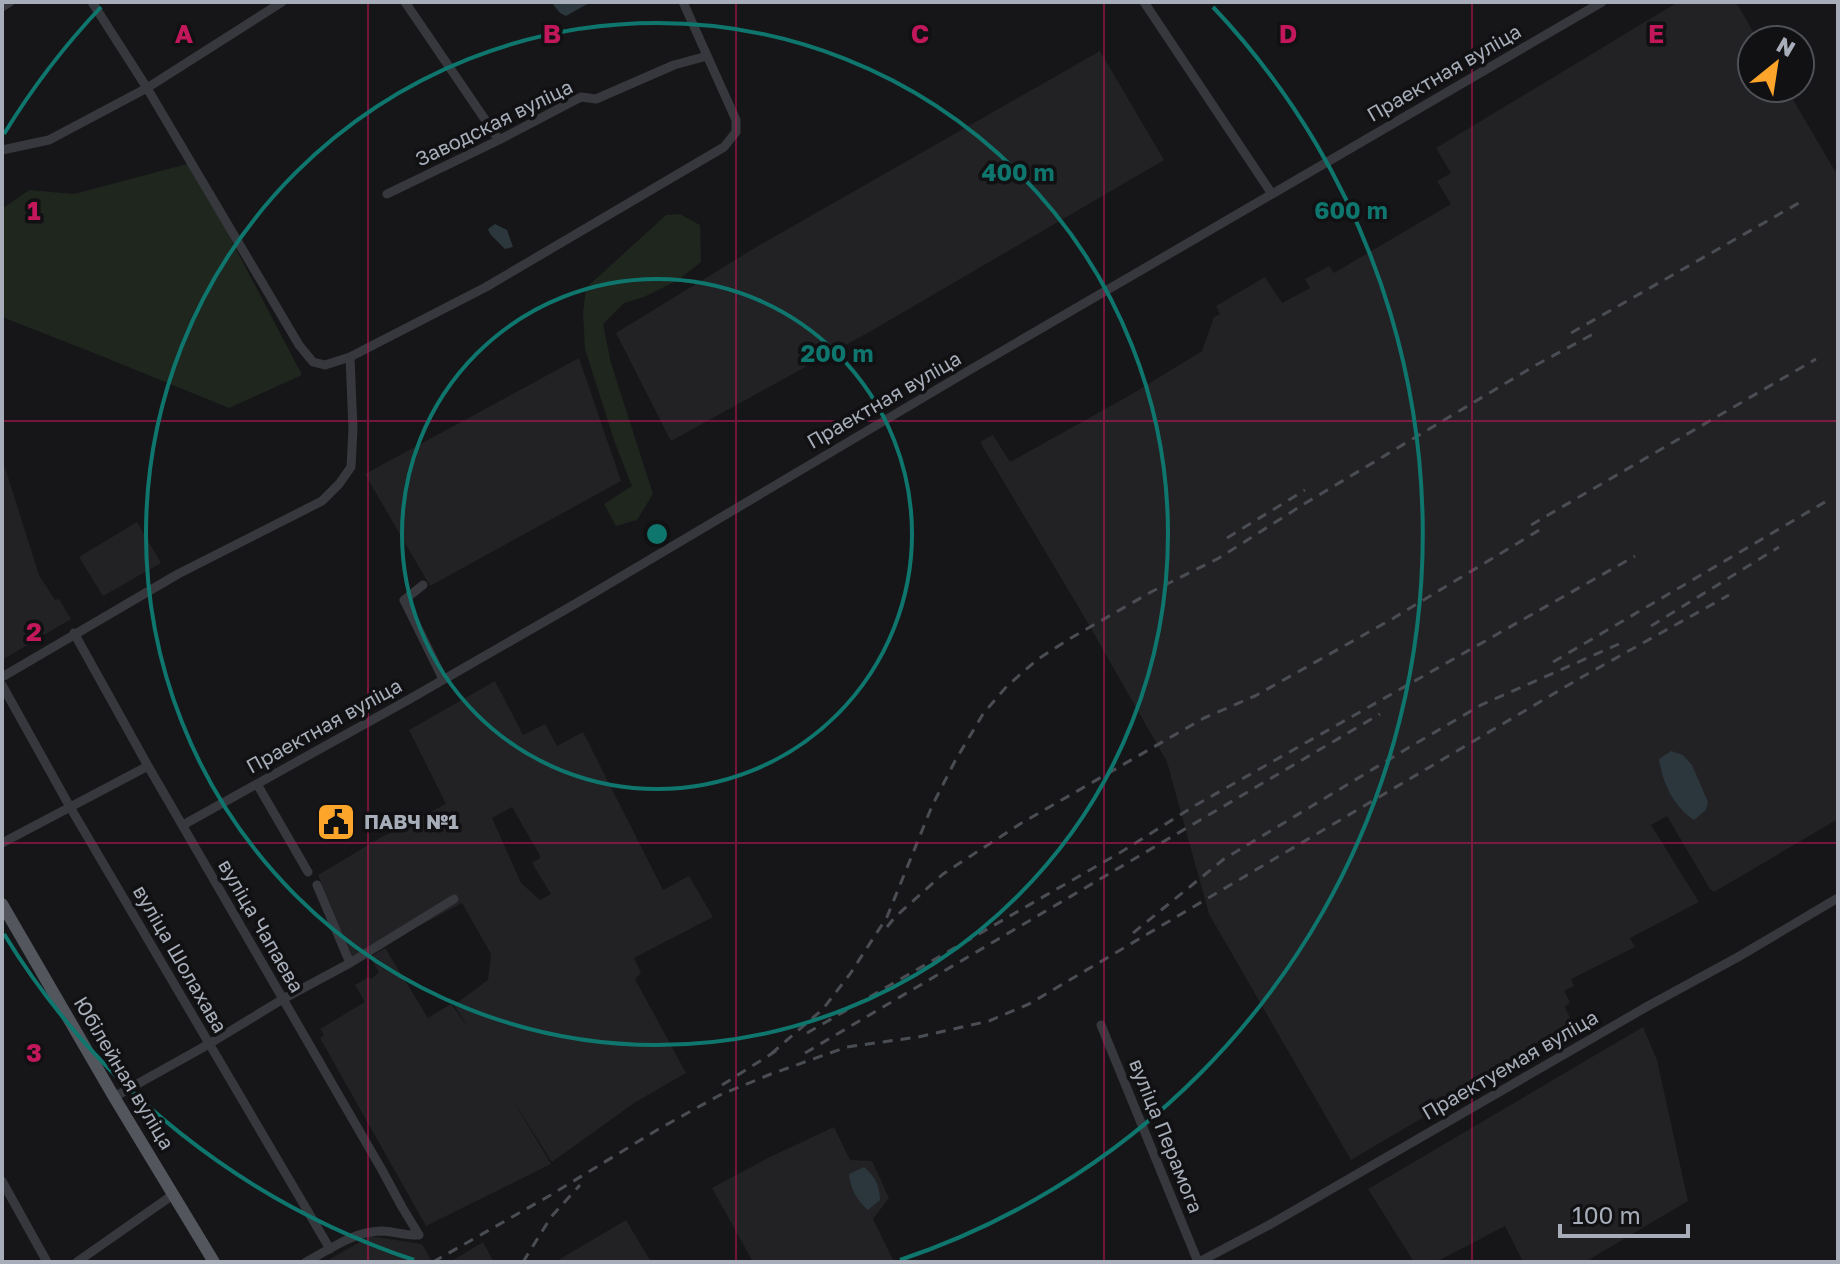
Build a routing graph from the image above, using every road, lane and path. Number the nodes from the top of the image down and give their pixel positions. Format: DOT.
graph roads {
  1 [pos="10,2"];
  2 [pos="92,2"];
  3 [pos="282,2"];
  4 [pos="405,2"];
  5 [pos="683,2"];
  6 [pos="1144,2"];
  7 [pos="1602,2"];
  8 [pos="2,7"];
  9 [pos="707,56"];
  10 [pos="147,88"];
  11 [pos="499,140"];
  12 [pos="2,150"];
  13 [pos="387,194"];
  14 [pos="1272,194"];
  15 [pos="350,357"];
  16 [pos="423,585"];
  17 [pos="74,633"];
  18 [pos="2,677"];
  19 [pos="443,679"];
  20 [pos="2,685"];
  21 [pos="148,766"];
  22 [pos="257,784"];
  23 [pos="70,807"];
  24 [pos="183,825"];
  25 [pos="2,843"];
  26 [pos="308,872"];
  27 [pos="317,885"];
  28 [pos="1838,898"];
  29 [pos="454,899"];
  30 [pos="2,904"];
  31 [pos="350,963"];
  32 [pos="283,999"];
  33 [pos="1101,1025"];
  34 [pos="209,1044"];
  35 [pos="114,1097"];
  36 [pos="2,1181"];
  37 [pos="174,1194"];
  38 [pos="330,1249"];
  39 [pos="47,1262"];
  40 [pos="77,1262"];
  41 [pos="214,1262"];
  42 [pos="306,1262"];
  43 [pos="1198,1262"];
  1 -- 8 [label="street"];
  2 -- 10 [label="street"];
  3 -- 10 [label="street"];
  4 -- 11 [label="street"];
  5 -- 9 [label="street"];
  6 -- 14 [label="street"];
  7 -- 14 [label="street, Праектная вуліца"];
  9 -- 11 [label="street, Заводская вуліца"];
  9 -- 15 [label="street"];
  10 -- 12 [label="street"];
  10 -- 15 [label="street"];
  11 -- 13 [label="street, Заводская вуліца"];
  14 -- 19 [label="street, Праектная вуліца"];
  15 -- 17 [label="street"];
  16 -- 19 [label="street"];
  17 -- 18 [label="street"];
  17 -- 21 [label="street, вуліца Чапаева"];
  19 -- 22 [label="street, Праектная вуліца"];
  20 -- 23 [label="street, вуліца Шолахава"];
  21 -- 23 [label="street"];
  21 -- 24 [label="street, вуліца Чапаева"];
  22 -- 24 [label="street, Праектная вуліца"];
  22 -- 26 [label="street"];
  23 -- 25 [label="street"];
  23 -- 34 [label="street, вуліца Шолахава"];
  24 -- 32 [label="street, вуліца Чапаева"];
  27 -- 31 [label="street"];
  28 -- 43 [label="street, Праектуемая вуліца"];
  29 -- 31 [label="street"];
  30 -- 35 [label="main road, Юбілейная вуліца"];
  31 -- 32 [label="street"];
  32 -- 34 [label="street"];
  32 -- 38 [label="street, вуліца Чапаева"];
  33 -- 43 [label="street, вуліца Перамога"];
  34 -- 35 [label="street"];
  34 -- 38 [label="street, вуліца Шолахава"];
  35 -- 37 [label="main road, Юбілейная вуліца"];
  36 -- 39 [label="street"];
  37 -- 40 [label="street"];
  37 -- 41 [label="main road, Юбілейная вуліца"];
  38 -- 42 [label="street"];
}
